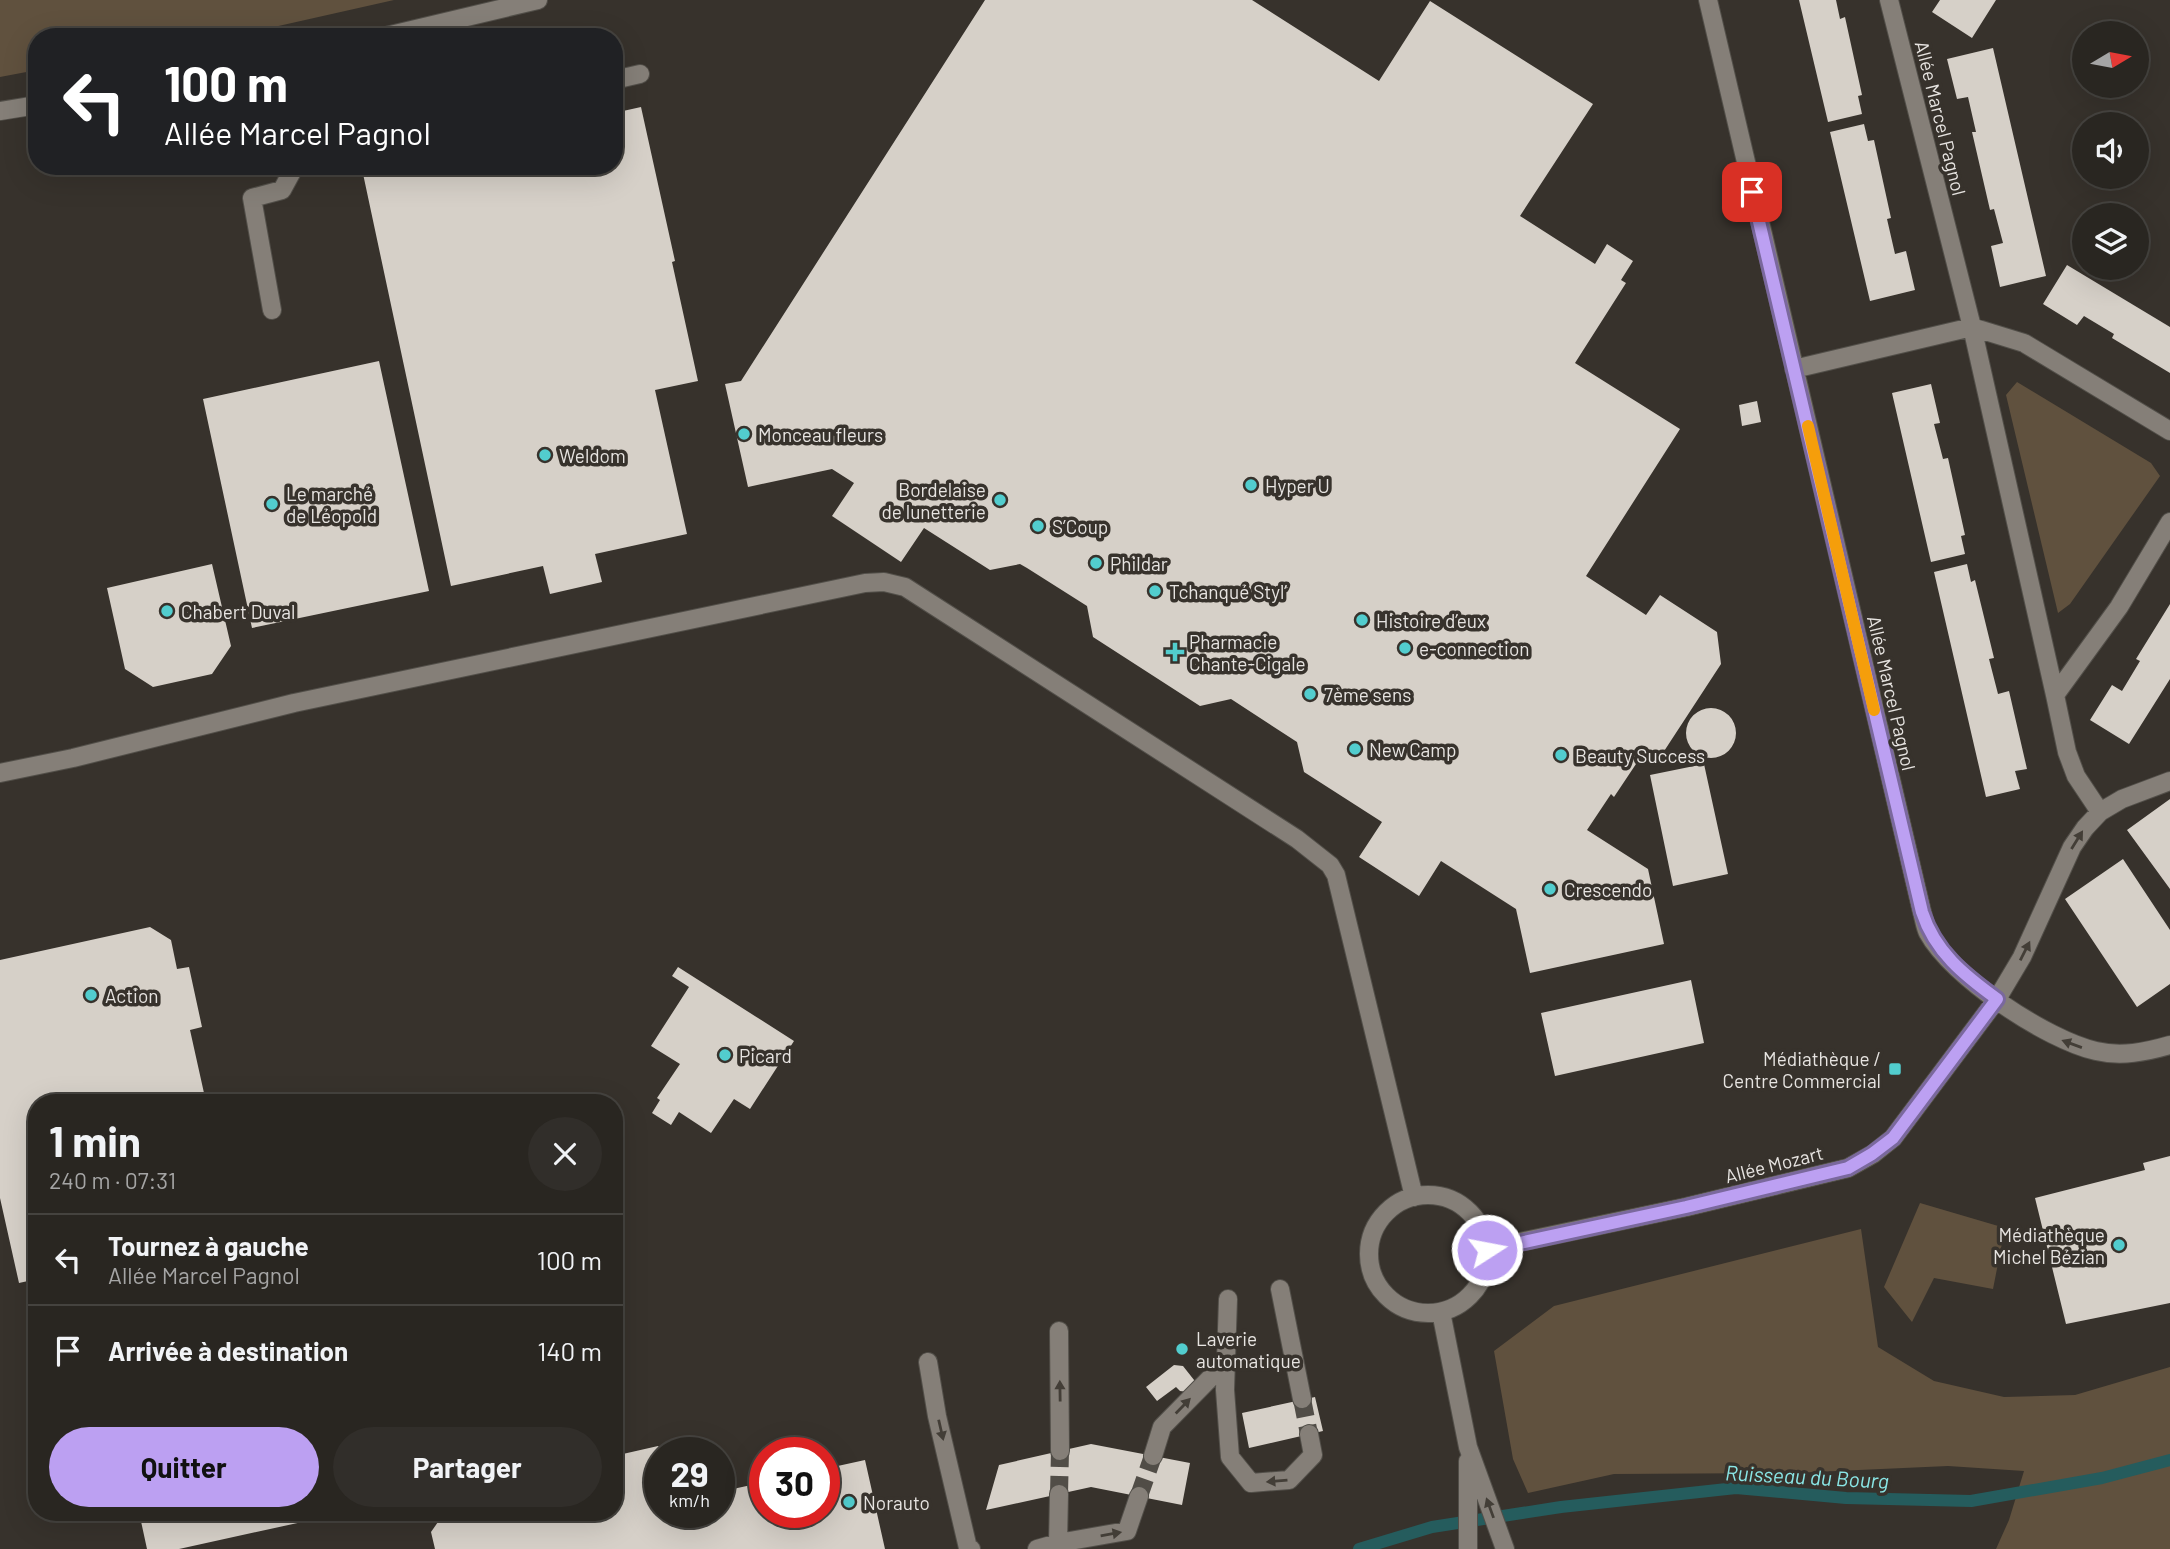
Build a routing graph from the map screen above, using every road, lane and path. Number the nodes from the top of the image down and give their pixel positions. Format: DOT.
graph roads {
  1 [pos="538,0"];
  2 [pos="1708,0"];
  3 [pos="1889,0"];
  4 [pos="442,28"];
  5 [pos="640,75"];
  6 [pos="623,78"];
  7 [pos="28,106"];
  8 [pos="0,111"];
  9 [pos="290,175"];
  10 [pos="272,310"];
  11 [pos="1972,327"];
  12 [pos="1794,369"];
  13 [pos="2170,431"];
  14 [pos="2170,522"];
  15 [pos="2055,695"];
  16 [pos="0,773"];
  17 [pos="2170,781"];
  18 [pos="2101,813"];
  19 [pos="1997,999"];
  20 [pos="2170,1045"];
  21 [pos="1414,1196"];
  22 [pos="1487,1250"];
  23 [pos="1280,1289"];
  24 [pos="1228,1299"];
  25 [pos="1441,1312"];
  26 [pos="1059,1331"];
  27 [pos="928,1362"];
  28 [pos="1226,1362"];
  29 [pos="1302,1399"];
  30 [pos="1309,1434"];
  31 [pos="1059,1451"];
  32 [pos="1153,1456"];
  33 [pos="1472,1467"];
  34 [pos="1059,1494"];
  35 [pos="1139,1496"];
  36 [pos="1058,1543"];
  37 [pos="971,1549"];
  38 [pos="1037,1549"];
  39 [pos="1468,1549"];
  40 [pos="1505,1549"];
  1 -- 4 [label="street"];
  2 -- 12 [label="street, Allée Marcel Pagnol"];
  3 -- 11 [label="street, Allée Marcel Pagnol"];
  5 -- 6 [label="street"];
  7 -- 8 [label="street"];
  9 -- 10 [label="street"];
  11 -- 12 [label="street"];
  11 -- 13 [label="street"];
  11 -- 15 [label="street, Allée Marcel Pagnol"];
  12 -- 19 [label="street, Allée Marcel Pagnol"];
  14 -- 15 [label="street"];
  15 -- 18 [label="street, Allée Marcel Pagnol"];
  16 -- 21 [label="street"];
  17 -- 18 [label="street, Allée Mozart"];
  19 -- 18 [label="street, Allée Mozart, one-way"];
  20 -- 19 [label="street, one-way"];
  19 -- 22 [label="street, Allée Mozart"];
  21 -- 22 [label="street"];
  21 -- 25 [label="street"];
  22 -- 25 [label="street"];
  23 -- 29 [label="street"];
  24 -- 28 [label="street"];
  25 -- 33 [label="street"];
  31 -- 26 [label="street, one-way"];
  27 -- 37 [label="street, one-way"];
  30 -- 28 [label="street, one-way"];
  32 -- 28 [label="street, one-way"];
  33 -- 39 [label="street"];
  40 -- 33 [label="street, one-way"];
  34 -- 36 [label="street"];
  36 -- 35 [label="street, one-way"];
  36 -- 38 [label="street"];
}
